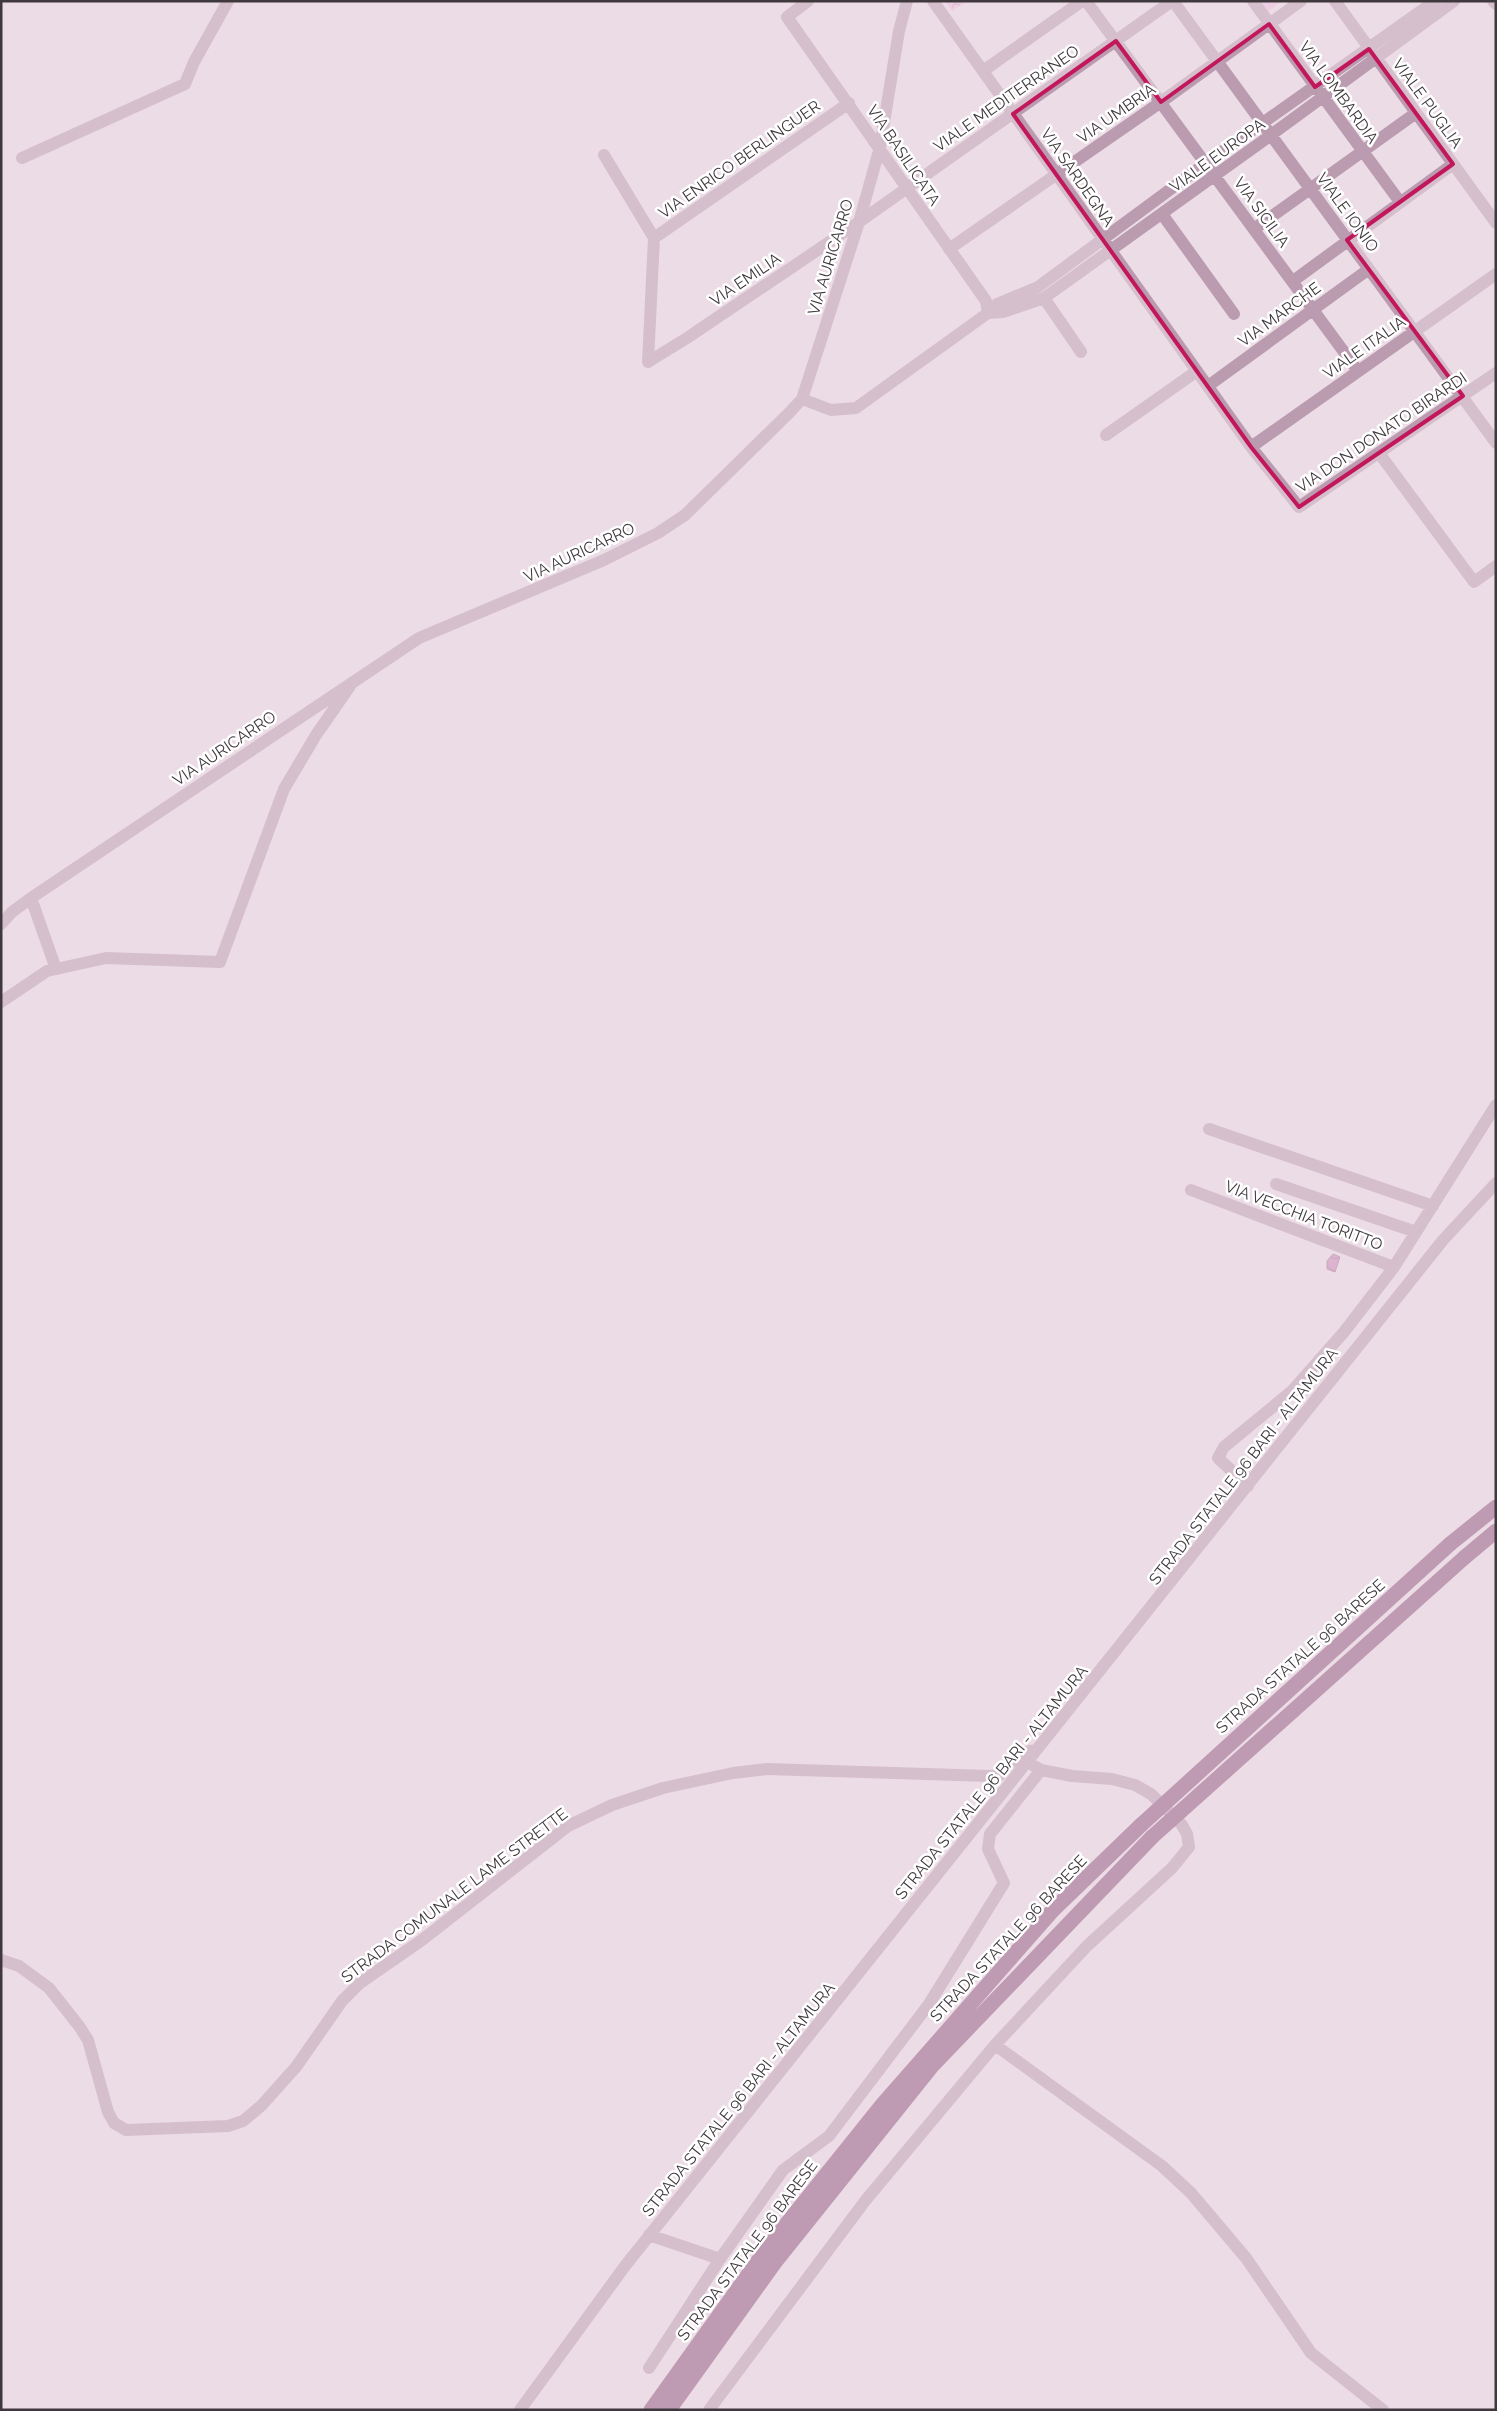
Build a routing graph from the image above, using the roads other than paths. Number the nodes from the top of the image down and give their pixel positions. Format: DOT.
graph roads {
  1 [pos="228,1"];
  2 [pos="808,1"];
  3 [pos="907,1"];
  4 [pos="932,1"];
  5 [pos="1082,1"];
  6 [pos="1086,1"];
  7 [pos="1172,1"];
  8 [pos="1253,1"];
  9 [pos="1301,1"];
  10 [pos="1335,1"];
  11 [pos="1435,1"];
  12 [pos="1454,1"];
  13 [pos="1493,1"];
  14 [pos="1496,4"];
  15 [pos="1269,24"];
  16 [pos="1116,41"];
  17 [pos="1372,54"];
  18 [pos="1217,62"];
  19 [pos="983,71"];
  20 [pos="1319,92"];
  21 [pos="1161,102"];
  22 [pos="849,103"];
  23 [pos="1416,113"];
  24 [pos="1013,114"];
  25 [pos="1263,124"];
  26 [pos="1271,135"];
  27 [pos="880,147"];
  28 [pos="1362,152"];
  29 [pos="604,155"];
  30 [pos="22,158"];
  31 [pos="1206,163"];
  32 [pos="1453,164"];
  33 [pos="1057,175"];
  34 [pos="1215,176"];
  35 [pos="907,188"];
  36 [pos="1310,189"];
  37 [pos="1400,202"];
  38 [pos="1162,214"];
  39 [pos="859,222"];
  40 [pos="1496,224"];
  41 [pos="1254,229"];
  42 [pos="654,238"];
  43 [pos="1102,239"];
  44 [pos="1348,240"];
  45 [pos="949,249"];
  46 [pos="1110,251"];
  47 [pos="1369,269"];
  48 [pos="1496,274"];
  49 [pos="1292,281"];
  50 [pos="1044,298"];
  51 [pos="1313,310"];
  52 [pos="988,313"];
  53 [pos="1234,314"];
  54 [pos="1414,331"];
  55 [pos="1081,352"];
  56 [pos="1197,370"];
  57 [pos="1358,370"];
  58 [pos="1496,374"];
  59 [pos="1208,386"];
  60 [pos="1463,396"];
  61 [pos="802,399"];
  62 [pos="1106,435"];
  63 [pos="1496,443"];
  64 [pos="1251,447"];
  65 [pos="1379,453"];
  66 [pos="1496,566"];
  67 [pos="355,680"];
  68 [pos="31,898"];
  69 [pos="1,924"];
  70 [pos="56,969"];
  71 [pos="1,1002"];
  72 [pos="1496,1105"];
  73 [pos="1209,1129"];
  74 [pos="1496,1183"];
  75 [pos="1276,1184"];
  76 [pos="1192,1190"];
  77 [pos="1433,1206"];
  78 [pos="1416,1232"];
  79 [pos="1394,1267"];
  80 [pos="1248,1486"];
  81 [pos="1496,1506"];
  82 [pos="1496,1531"];
  83 [pos="1036,1750"];
  84 [pos="1028,1761"];
  85 [pos="1041,1770"];
  86 [pos="1,1960"];
  87 [pos="994,2045"];
  88 [pos="649,2235"];
  89 [pos="720,2259"];
  90 [pos="648,2368"];
  91 [pos="520,2410"];
  92 [pos="651,2410"];
  93 [pos="669,2410"];
  94 [pos="709,2410"];
  95 [pos="1383,2410"];
  1 -- 30 [label="street"];
  2 -- 22 [label="street, VIA BASILICATA"];
  3 -- 27 [label="street, VIA AURICARRO"];
  4 -- 19 [label="street, VIA SARDEGNA"];
  5 -- 19 [label="street"];
  6 -- 16 [label="street, VIA SICILIA"];
  7 -- 16 [label="street, VIALE MEDITERRANEO"];
  7 -- 18 [label="street, VIALE IONIO"];
  8 -- 15 [label="street, VIA LOMBARDIA"];
  9 -- 15 [label="street, VIA UMBRIA"];
  10 -- 17 [label="street, VIALE PUGLIA"];
  11 -- 17 [label="street, VIALE EUROPA"];
  12 -- 17 [label="street, VIALE EUROPA"];
  13 -- 14 [label="street"];
  15 -- 18 [label="street, VIA UMBRIA"];
  15 -- 20 [label="street, VIA LOMBARDIA"];
  16 -- 21 [label="street, VIA SICILIA"];
  16 -- 24 [label="street, VIALE MEDITERRANEO"];
  17 -- 20 [label="street, VIALE EUROPA"];
  17 -- 23 [label="street, VIALE PUGLIA"];
  18 -- 21 [label="street, VIA UMBRIA"];
  18 -- 25 [label="street, VIALE IONIO"];
  19 -- 24 [label="street, VIA SARDEGNA"];
  20 -- 25 [label="street, VIALE EUROPA"];
  20 -- 26 [label="street, VIALE EUROPA"];
  20 -- 28 [label="street, VIA LOMBARDIA"];
  21 -- 31 [label="street, VIA SICILIA"];
  21 -- 33 [label="street, VIA UMBRIA"];
  22 -- 27 [label="street, VIA BASILICATA"];
  22 -- 42 [label="street, VIA ENRICO BERLINGUER"];
  23 -- 28 [label="street"];
  23 -- 32 [label="street, VIALE PUGLIA"];
  24 -- 33 [label="street, VIA SARDEGNA"];
  24 -- 35 [label="street, VIALE MEDITERRANEO"];
  25 -- 26 [label="street, VIALE IONIO"];
  25 -- 31 [label="street, VIALE EUROPA"];
  26 -- 34 [label="street, VIALE EUROPA"];
  26 -- 36 [label="street, VIALE IONIO"];
  27 -- 35 [label="street, VIA BASILICATA"];
  27 -- 39 [label="street, VIA AURICARRO"];
  28 -- 36 [label="street"];
  28 -- 37 [label="street, VIA LOMBARDIA"];
  29 -- 42 [label="street, VIA ENRICO BERLINGUER"];
  31 -- 34 [label="street, VIA SICILIA"];
  31 -- 43 [label="street, VIALE EUROPA"];
  32 -- 37 [label="street"];
  32 -- 40 [label="street, VIALE PUGLIA"];
  33 -- 43 [label="street, VIA SARDEGNA"];
  33 -- 45 [label="street, VIA UMBRIA"];
  34 -- 38 [label="street, VIALE EUROPA"];
  34 -- 41 [label="street, VIA SICILIA"];
  35 -- 39 [label="street, VIALE MEDITERRANEO"];
  35 -- 45 [label="street, VIA BASILICATA"];
  36 -- 41 [label="street"];
  36 -- 44 [label="street, VIALE IONIO"];
  37 -- 44 [label="street"];
  38 -- 46 [label="street, VIALE EUROPA"];
  38 -- 53 [label="street"];
  39 -- 42 [label="street, VIA EMILIA"];
  39 -- 61 [label="street, VIA AURICARRO"];
  41 -- 49 [label="street, VIA SICILIA"];
  43 -- 46 [label="street, VIA SARDEGNA"];
  43 -- 52 [label="street, VIALE EUROPA"];
  44 -- 47 [label="street, VIALE IONIO"];
  44 -- 49 [label="street"];
  45 -- 52 [label="street, VIA BASILICATA"];
  46 -- 50 [label="street, VIALE EUROPA"];
  46 -- 56 [label="street, VIA SARDEGNA"];
  47 -- 51 [label="street, VIA MARCHE"];
  47 -- 54 [label="street, VIALE IONIO"];
  48 -- 54 [label="street, VIALE ITALIA"];
  49 -- 51 [label="street, VIA SICILIA"];
  50 -- 52 [label="street, VIALE EUROPA"];
  50 -- 55 [label="street"];
  51 -- 57 [label="street, VIA SICILIA"];
  51 -- 59 [label="street, VIA MARCHE"];
  52 -- 61 [label="street, VIALE EUROPA"];
  54 -- 57 [label="street, VIALE ITALIA"];
  54 -- 60 [label="street, VIALE IONIO"];
  56 -- 59 [label="street, VIA SARDEGNA"];
  56 -- 62 [label="street"];
  57 -- 64 [label="street, VIALE ITALIA"];
  58 -- 60 [label="street, VIA DON DONATO BIRARDI"];
  59 -- 64 [label="street, VIA SARDEGNA"];
  60 -- 63 [label="street, VIALE IONIO"];
  60 -- 65 [label="street, VIA DON DONATO BIRARDI"];
  61 -- 67 [label="street, VIA AURICARRO"];
  64 -- 65 [label="street, VIA DON DONATO BIRARDI"];
  65 -- 66 [label="street"];
  67 -- 68 [label="street, VIA AURICARRO"];
  67 -- 70 [label="street"];
  68 -- 69 [label="street, VIA AURICARRO"];
  68 -- 70 [label="street"];
  70 -- 71 [label="street"];
  72 -- 77 [label="street, VIA VECCHIA TORITTO"];
  73 -- 77 [label="street"];
  74 -- 80 [label="street, STRADA STATALE 96 BARI - ALTAMURA"];
  75 -- 78 [label="street"];
  76 -- 79 [label="street, VIA VECCHIA TORITTO"];
  77 -- 78 [label="street, VIA VECCHIA TORITTO"];
  78 -- 79 [label="street, VIA VECCHIA TORITTO"];
  79 -- 80 [label="street"];
  80 -- 83 [label="street, STRADA STATALE 96 BARI - ALTAMURA"];
  81 -- 92 [label="highway, STRADA STATALE 96 BARESE, bridge"];
  82 -- 93 [label="highway, STRADA STATALE 96 BARESE, bridge"];
  83 -- 84 [label="street, STRADA STATALE 96 BARI - ALTAMURA"];
  83 -- 86 [label="street, STRADA COMUNALE LAME STRETTE"];
  84 -- 85 [label="street"];
  84 -- 88 [label="street, STRADA STATALE 96 BARI - ALTAMURA"];
  85 -- 87 [label="street"];
  85 -- 89 [label="street"];
  87 -- 94 [label="street"];
  87 -- 95 [label="street"];
  88 -- 89 [label="street"];
  88 -- 91 [label="street, STRADA STATALE 96 BARI - ALTAMURA"];
  89 -- 90 [label="street"];
}
